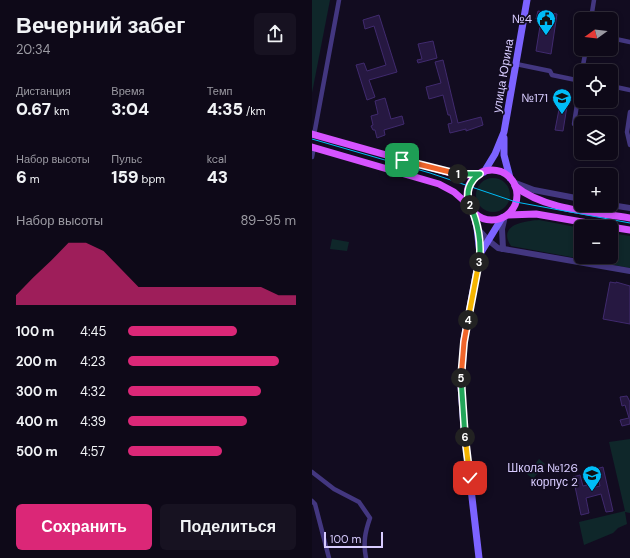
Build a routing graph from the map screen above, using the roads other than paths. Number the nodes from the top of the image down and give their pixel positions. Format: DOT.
graph roads {
  1 [pos="339,0"];
  2 [pos="527,0"];
  3 [pos="594,0"];
  4 [pos="592,12"];
  5 [pos="618,39"];
  6 [pos="630,42"];
  7 [pos="516,64"];
  8 [pos="574,79"];
  9 [pos="618,87"];
  10 [pos="630,90"];
  11 [pos="630,112"];
  12 [pos="504,132"];
  13 [pos="313,135"];
  14 [pos="630,145"];
  15 [pos="313,147"];
  16 [pos="312,157"];
  17 [pos="482,173"];
  18 [pos="513,182"];
  19 [pos="574,198"];
  20 [pos="618,206"];
  21 [pos="630,208"];
  22 [pos="472,209"];
  23 [pos="505,216"];
  24 [pos="630,218"];
  25 [pos="574,221"];
  26 [pos="477,228"];
  27 [pos="618,228"];
  28 [pos="630,230"];
  29 [pos="488,240"];
  30 [pos="503,249"];
  31 [pos="480,254"];
  32 [pos="630,271"];
  33 [pos="312,472"];
  34 [pos="312,501"];
  35 [pos="329,558"];
  36 [pos="366,558"];
  37 [pos="479,558"];
  1 -- 13 [label="street"];
  2 -- 7 [label="main road, улица Юрина"];
  3 -- 4 [label="street"];
  5 -- 6 [label="street"];
  7 -- 8 [label="street"];
  7 -- 12 [label="main road, улица Юрина"];
  9 -- 10 [label="street"];
  11 -- 14 [label="street"];
  12 -- 17 [label="main road, улица Юрина"];
  12 -- 18 [label="main road, улица Юрина"];
  13 -- 17 [label="main road"];
  15 -- 16 [label="street"];
  15 -- 22 [label="main road"];
  17 -- 18 [label="main road"];
  17 -- 22 [label="main road"];
  18 -- 19 [label="street"];
  18 -- 23 [label="main road"];
  18 -- 24 [label="main road"];
  20 -- 21 [label="street"];
  22 -- 23 [label="main road"];
  22 -- 26 [label="main road"];
  23 -- 25 [label="main road"];
  23 -- 29 [label="main road"];
  23 -- 30 [label="street"];
  26 -- 29 [label="street"];
  26 -- 31 [label="main road"];
  27 -- 28 [label="main road"];
  29 -- 30 [label="street"];
  29 -- 31 [label="main road"];
  30 -- 32 [label="street"];
  31 -- 37 [label="main road"];
  33 -- 36 [label="street"];
  34 -- 35 [label="street"];
}
